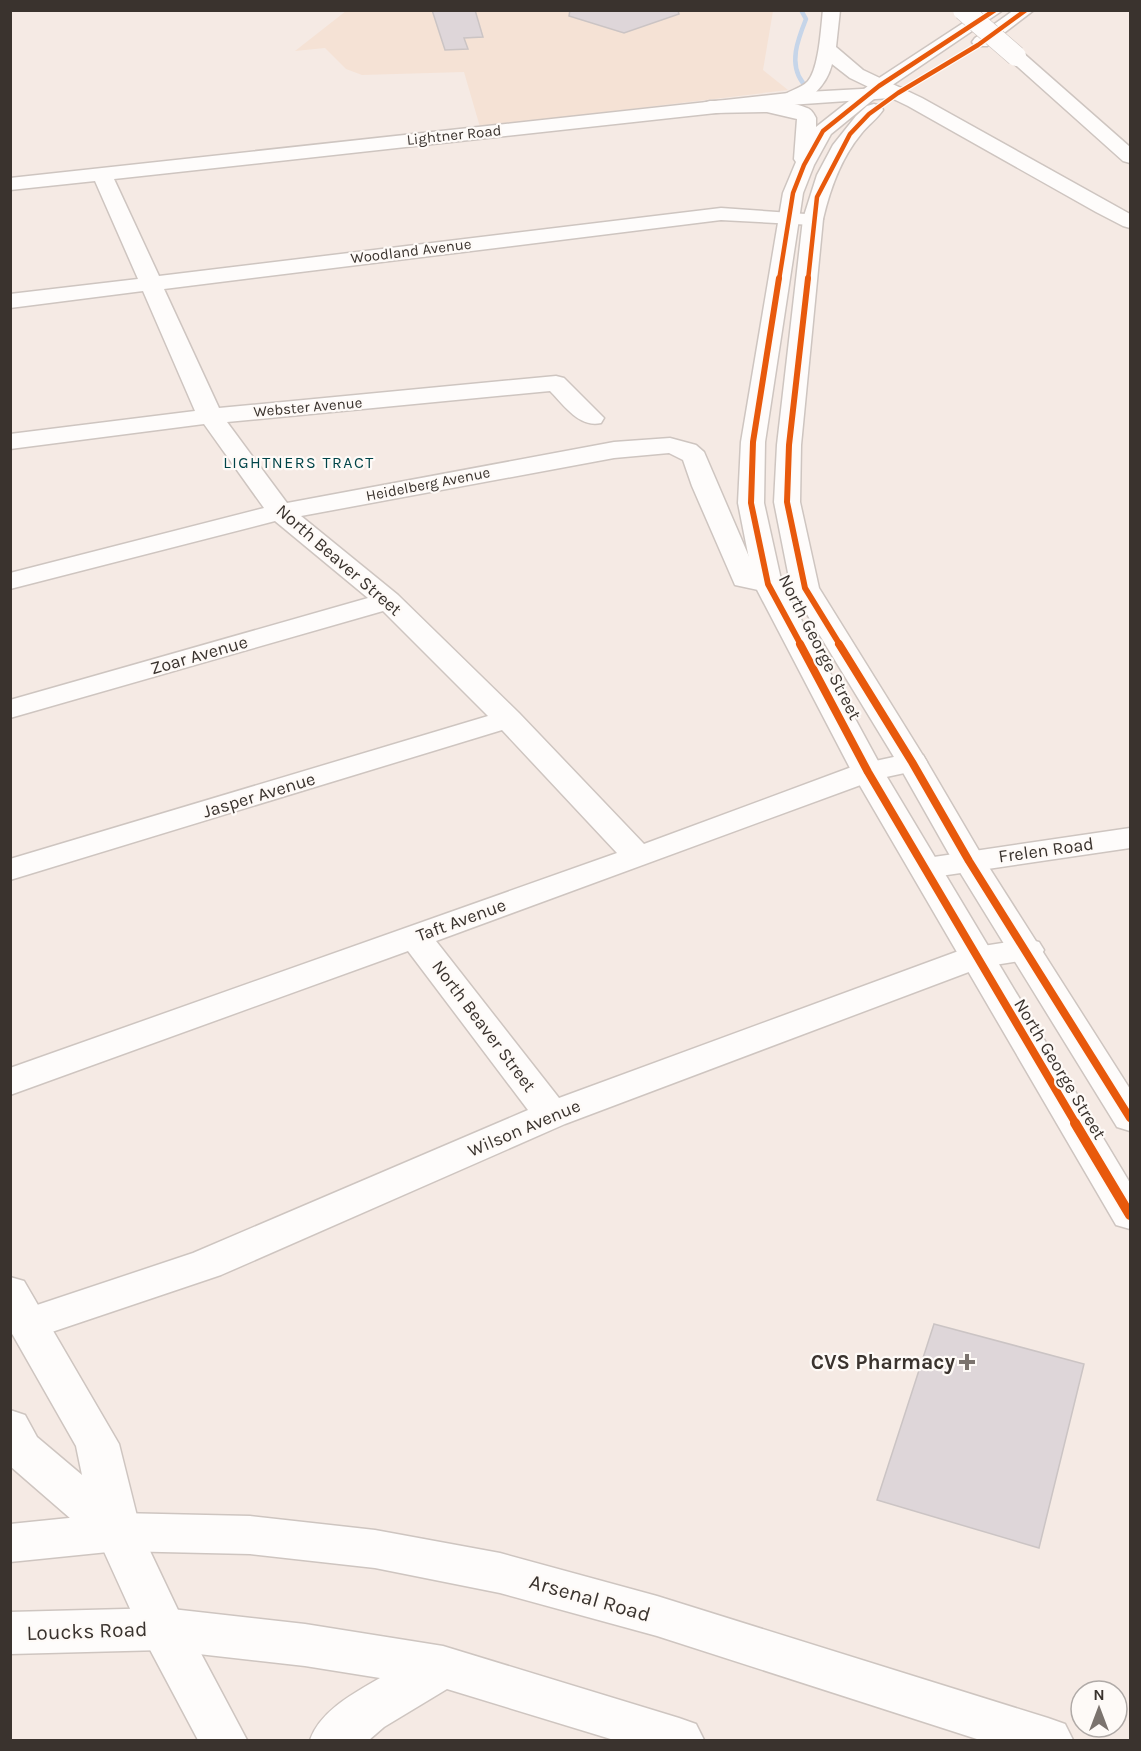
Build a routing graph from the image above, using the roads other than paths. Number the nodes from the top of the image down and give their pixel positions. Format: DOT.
graph roads {
  1 [pos="832,10"];
  2 [pos="963,10"];
  3 [pos="985,10"];
  4 [pos="995,10"];
  5 [pos="1026,10"];
  6 [pos="827,48"];
  7 [pos="1023,52"];
  8 [pos="876,89"];
  9 [pos="898,93"];
  10 [pos="789,99"];
  11 [pos="710,108"];
  12 [pos="1131,137"];
  13 [pos="1131,157"];
  14 [pos="804,165"];
  15 [pos="102,174"];
  16 [pos="10,184"];
  17 [pos="801,218"];
  18 [pos="1131,222"];
  19 [pos="150,284"];
  20 [pos="10,301"];
  21 [pos="210,416"];
  22 [pos="592,418"];
  23 [pos="10,442"];
  24 [pos="280,512"];
  25 [pos="10,581"];
  26 [pos="768,584"];
  27 [pos="388,601"];
  28 [pos="10,709"];
  29 [pos="508,719"];
  30 [pos="912,762"];
  31 [pos="868,772"];
  32 [pos="1131,838"];
  33 [pos="638,857"];
  34 [pos="969,861"];
  35 [pos="927,868"];
  36 [pos="10,870"];
  37 [pos="415,937"];
  38 [pos="1027,950"];
  39 [pos="976,957"];
  40 [pos="10,1082"];
  41 [pos="552,1115"];
  42 [pos="1131,1118"];
  43 [pos="1131,1215"];
  44 [pos="19,1308"];
  45 [pos="10,1427"];
  46 [pos="118,1532"];
  47 [pos="10,1543"];
  48 [pos="163,1629"];
  49 [pos="10,1633"];
  50 [pos="443,1667"];
  51 [pos="223,1740"];
  52 [pos="334,1740"];
  53 [pos="679,1740"];
  54 [pos="1048,1740"];
  1 -- 6 [label="main road"];
  2 -- 7 [label="main road, bridge"];
  3 -- 7 [label="main road"];
  4 -- 8 [label="main road, North George Street"];
  5 -- 9 [label="main road, North George Street"];
  6 -- 8 [label="main road"];
  6 -- 10 [label="main road"];
  7 -- 12 [label="main road"];
  7 -- 13 [label="main road"];
  8 -- 9 [label="main road, Lightner Road"];
  8 -- 10 [label="main road, Lightner Road"];
  8 -- 14 [label="main road, North George Street"];
  9 -- 17 [label="main road, North George Street"];
  9 -- 18 [label="main road"];
  10 -- 11 [label="main road, Lightner Road"];
  11 -- 14 [label="main road"];
  11 -- 15 [label="main road, Lightner Road"];
  14 -- 17 [label="main road, North George Street"];
  15 -- 16 [label="main road, Lightner Road"];
  15 -- 19 [label="main road, North Beaver Street"];
  17 -- 19 [label="main road, Woodland Avenue"];
  17 -- 26 [label="main road, North George Street"];
  17 -- 30 [label="main road, North George Street"];
  19 -- 20 [label="main road, Woodland Avenue"];
  19 -- 21 [label="main road, North Beaver Street"];
  21 -- 22 [label="main road, Webster Avenue"];
  21 -- 23 [label="main road, Webster Avenue"];
  21 -- 24 [label="main road, North Beaver Street"];
  24 -- 25 [label="main road, Heidelberg Avenue"];
  24 -- 26 [label="main road, Heidelberg Avenue"];
  24 -- 27 [label="main road, North Beaver Street"];
  26 -- 31 [label="main road, North George Street"];
  27 -- 28 [label="main road, Zoar Avenue"];
  27 -- 29 [label="main road, North Beaver Street"];
  29 -- 33 [label="main road, North Beaver Street"];
  29 -- 36 [label="main road, Jasper Avenue"];
  30 -- 31 [label="main road, Taft Avenue"];
  30 -- 34 [label="main road, North George Street"];
  31 -- 33 [label="main road, Taft Avenue"];
  31 -- 35 [label="main road, North George Street"];
  32 -- 34 [label="main road, Frelen Road"];
  33 -- 37 [label="main road, Taft Avenue"];
  34 -- 35 [label="main road, Frelen Road"];
  34 -- 38 [label="main road, North George Street"];
  35 -- 39 [label="main road, North George Street"];
  37 -- 40 [label="main road, Taft Avenue"];
  37 -- 41 [label="main road, North Beaver Street"];
  38 -- 39 [label="main road, Wilson Avenue"];
  38 -- 42 [label="main road, North George Street"];
  39 -- 41 [label="main road, Wilson Avenue"];
  39 -- 43 [label="main road, North George Street"];
  41 -- 44 [label="main road, Wilson Avenue"];
  44 -- 46 [label="main road"];
  45 -- 46 [label="main road"];
  46 -- 47 [label="main road"];
  46 -- 48 [label="main road"];
  46 -- 54 [label="main road, Arsenal Road"];
  48 -- 49 [label="main road, Loucks Road"];
  48 -- 50 [label="main road"];
  48 -- 51 [label="main road"];
  50 -- 52 [label="main road"];
  50 -- 53 [label="main road"];
}
